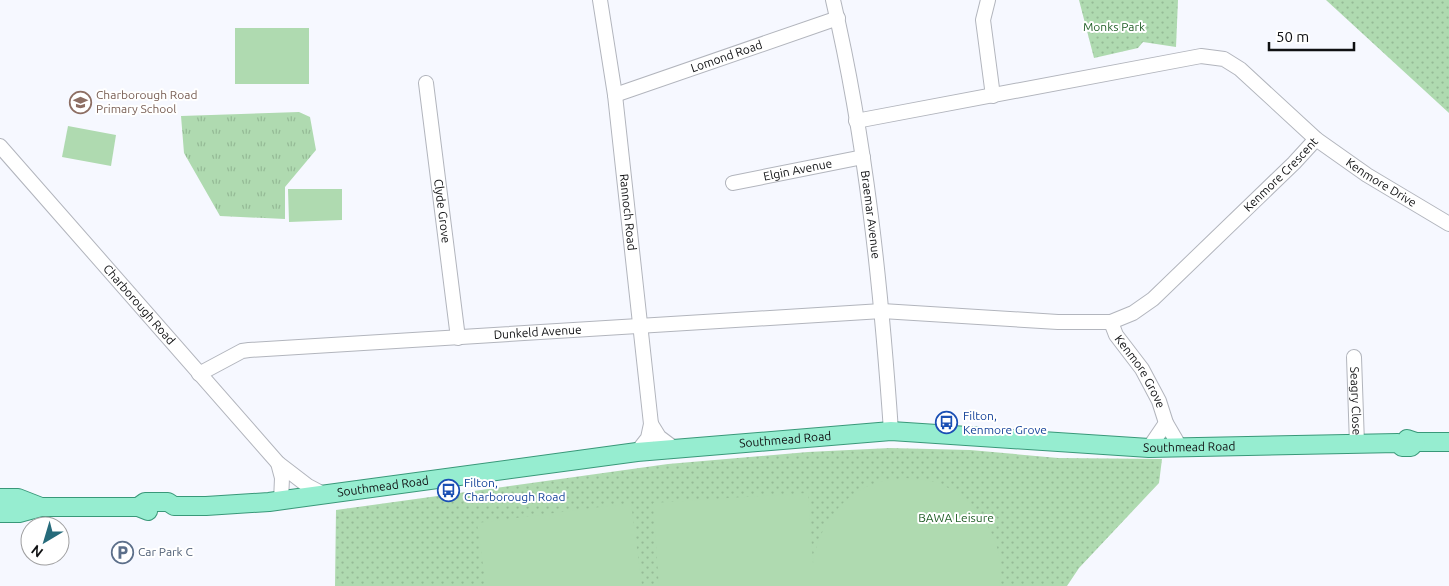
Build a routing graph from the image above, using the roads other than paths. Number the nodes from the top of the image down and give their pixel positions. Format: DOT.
graph roads {
  1 [pos="600,0"];
  2 [pos="834,0"];
  3 [pos="988,0"];
  4 [pos="838,18"];
  5 [pos="426,83"];
  6 [pos="615,95"];
  7 [pos="993,96"];
  8 [pos="856,121"];
  9 [pos="1316,139"];
  10 [pos="0,146"];
  11 [pos="863,157"];
  12 [pos="733,183"];
  13 [pos="1449,224"];
  14 [pos="882,311"];
  15 [pos="1111,322"];
  16 [pos="640,326"];
  17 [pos="458,338"];
  18 [pos="1354,357"];
  19 [pos="199,374"];
  20 [pos="1166,423"];
  21 [pos="651,424"];
  22 [pos="891,431"];
  23 [pos="1449,442"];
  24 [pos="1357,444"];
  25 [pos="1180,447"];
  26 [pos="1149,448"];
  27 [pos="675,449"];
  28 [pos="638,452"];
  29 [pos="278,462"];
  30 [pos="325,495"];
  31 [pos="0,498"];
  32 [pos="281,501"];
  33 [pos="41,507"];
  34 [pos="0,513"];
  1 -- 6 [label="street, Rannoch Road"];
  2 -- 4 [label="street, Braemar Avenue"];
  3 -- 7 [label="street"];
  4 -- 6 [label="street, Lomond Road"];
  4 -- 8 [label="street, Braemar Avenue"];
  5 -- 17 [label="street, Clyde Grove"];
  6 -- 16 [label="street, Rannoch Road"];
  7 -- 8 [label="street, Kenmore Crescent"];
  7 -- 9 [label="street, Kenmore Crescent"];
  8 -- 11 [label="street, Braemar Avenue"];
  9 -- 13 [label="street, Kenmore Drive"];
  9 -- 15 [label="street, Kenmore Crescent"];
  10 -- 19 [label="street, Charborough Road"];
  11 -- 12 [label="street, Elgin Avenue"];
  11 -- 14 [label="street, Braemar Avenue"];
  14 -- 15 [label="street, Kenmore Crescent"];
  14 -- 16 [label="street, Dunkeld Avenue"];
  14 -- 22 [label="street, Braemar Avenue"];
  15 -- 20 [label="street, Kenmore Grove"];
  16 -- 17 [label="street, Dunkeld Avenue"];
  16 -- 21 [label="street, Rannoch Road"];
  17 -- 19 [label="street, Dunkeld Avenue"];
  18 -- 24 [label="street, Seagry Close"];
  19 -- 29 [label="street, Charborough Road"];
  20 -- 25 [label="street, Kenmore Grove"];
  20 -- 26 [label="street, Kenmore Grove"];
  21 -- 27 [label="street"];
  21 -- 28 [label="street, Rannoch Road"];
  22 -- 26 [label="main road, Southmead Road"];
  22 -- 27 [label="main road, Southmead Road"];
  23 -- 24 [label="main road, Southmead Road"];
  24 -- 25 [label="main road, Southmead Road"];
  25 -- 26 [label="main road, Southmead Road"];
  27 -- 28 [label="main road, Southmead Road"];
  28 -- 30 [label="main road, Southmead Road"];
  29 -- 30 [label="street, Charborough Road"];
  29 -- 32 [label="street"];
  30 -- 32 [label="main road, Southmead Road"];
  31 -- 33 [label="main road, Southmead Road"];
  32 -- 33 [label="main road, Southmead Road"];
  33 -- 34 [label="main road, Southmead Road"];
}
